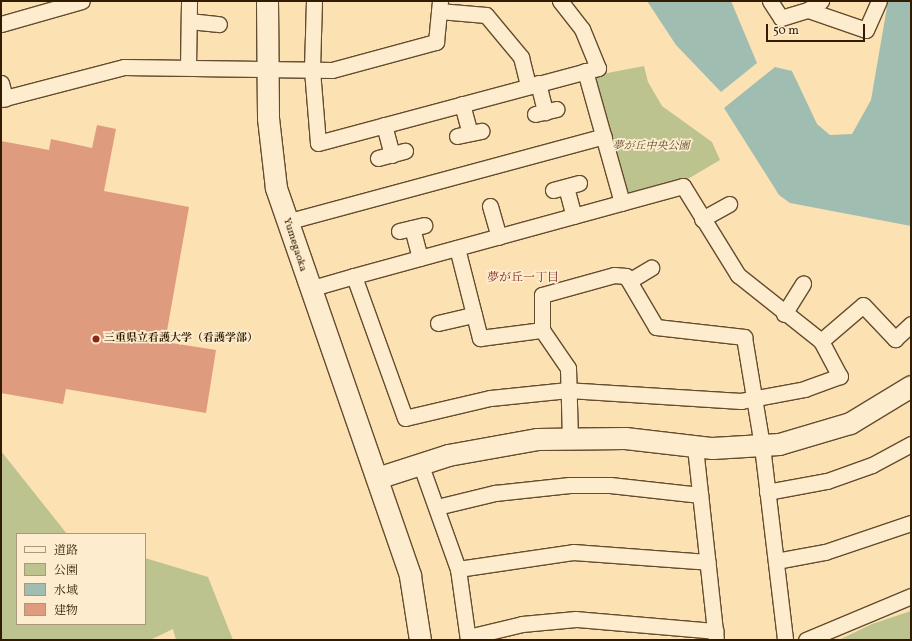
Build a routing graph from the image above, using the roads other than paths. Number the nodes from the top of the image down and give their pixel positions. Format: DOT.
graph roads {
  1 [pos="82,1"];
  2 [pos="189,1"];
  3 [pos="267,1"];
  4 [pos="314,1"];
  5 [pos="560,1"];
  6 [pos="770,1"];
  7 [pos="821,1"];
  8 [pos="879,1"];
  9 [pos="440,6"];
  10 [pos="808,10"];
  11 [pos="189,21"];
  12 [pos="219,23"];
  13 [pos="1,24"];
  14 [pos="188,67"];
  15 [pos="265,68"];
  16 [pos="312,70"];
  17 [pos="585,71"];
  18 [pos="1,83"];
  19 [pos="533,85"];
  20 [pos="3,99"];
  21 [pos="462,104"];
  22 [pos="545,112"];
  23 [pos="384,125"];
  24 [pos="469,133"];
  25 [pos="604,136"];
  26 [pos="392,155"];
  27 [pos="566,187"];
  28 [pos="622,203"];
  29 [pos="730,204"];
  30 [pos="490,206"];
  31 [pos="574,216"];
  32 [pos="702,219"];
  33 [pos="286,222"];
  34 [pos="412,228"];
  35 [pos="499,237"];
  36 [pos="457,248"];
  37 [pos="420,258"];
  38 [pos="651,268"];
  39 [pos="354,276"];
  40 [pos="629,282"];
  41 [pos="803,284"];
  42 [pos="309,289"];
  43 [pos="784,314"];
  44 [pos="474,315"];
  45 [pos="439,323"];
  46 [pos="911,324"];
  47 [pos="542,330"];
  48 [pos="821,341"];
  49 [pos="911,386"];
  50 [pos="568,390"];
  51 [pos="753,399"];
  52 [pos="570,438"];
  53 [pos="911,444"];
  54 [pos="762,446"];
  55 [pos="695,447"];
  56 [pos="420,463"];
  57 [pos="377,478"];
  58 [pos="767,492"];
  59 [pos="700,495"];
  60 [pos="437,507"];
  61 [pos="911,523"];
  62 [pos="776,561"];
  63 [pos="708,562"];
  64 [pos="458,569"];
  65 [pos="911,596"];
  66 [pos="715,636"];
  67 [pos="468,639"];
  68 [pos="420,640"];
  69 [pos="785,640"];
  70 [pos="806,640"];
  1 -- 13 [label="street"];
  2 -- 11 [label="street"];
  3 -- 15 [label="street, Yumegaoka"];
  4 -- 16 [label="street"];
  5 -- 17 [label="street"];
  6 -- 10 [label="street"];
  7 -- 10 [label="street"];
  8 -- 10 [label="street"];
  9 -- 16 [label="street"];
  9 -- 19 [label="street"];
  11 -- 12 [label="street"];
  11 -- 14 [label="street"];
  14 -- 15 [label="street"];
  14 -- 20 [label="street"];
  15 -- 16 [label="street"];
  15 -- 33 [label="street, Yumegaoka"];
  16 -- 23 [label="street"];
  17 -- 19 [label="street"];
  17 -- 25 [label="street"];
  18 -- 20 [label="street"];
  19 -- 21 [label="street"];
  19 -- 22 [label="street"];
  21 -- 23 [label="street"];
  21 -- 24 [label="street"];
  23 -- 26 [label="street"];
  25 -- 28 [label="street"];
  25 -- 33 [label="street"];
  27 -- 31 [label="street"];
  28 -- 31 [label="street"];
  28 -- 32 [label="street"];
  29 -- 32 [label="street"];
  30 -- 35 [label="street"];
  31 -- 35 [label="street"];
  32 -- 43 [label="street"];
  33 -- 42 [label="street, Yumegaoka"];
  34 -- 37 [label="street"];
  35 -- 36 [label="street"];
  36 -- 37 [label="street"];
  36 -- 44 [label="street"];
  37 -- 39 [label="street"];
  38 -- 40 [label="street"];
  39 -- 42 [label="street"];
  39 -- 50 [label="street"];
  40 -- 47 [label="street"];
  40 -- 51 [label="street"];
  41 -- 43 [label="street"];
  42 -- 57 [label="street, Yumegaoka"];
  43 -- 48 [label="street"];
  44 -- 45 [label="street"];
  44 -- 47 [label="street"];
  46 -- 48 [label="street"];
  47 -- 50 [label="street"];
  48 -- 51 [label="street"];
  49 -- 54 [label="street"];
  50 -- 51 [label="street"];
  50 -- 52 [label="street"];
  51 -- 54 [label="street"];
  52 -- 55 [label="street"];
  52 -- 56 [label="street"];
  53 -- 58 [label="street"];
  54 -- 55 [label="street"];
  54 -- 58 [label="street"];
  55 -- 59 [label="street"];
  56 -- 57 [label="street"];
  56 -- 60 [label="street"];
  57 -- 68 [label="street, Yumegaoka"];
  58 -- 62 [label="street"];
  59 -- 60 [label="street"];
  59 -- 63 [label="street"];
  60 -- 64 [label="street"];
  61 -- 62 [label="street"];
  62 -- 69 [label="street"];
  63 -- 64 [label="street"];
  63 -- 66 [label="street"];
  64 -- 67 [label="street"];
  65 -- 70 [label="street"];
  66 -- 67 [label="street"];
}
